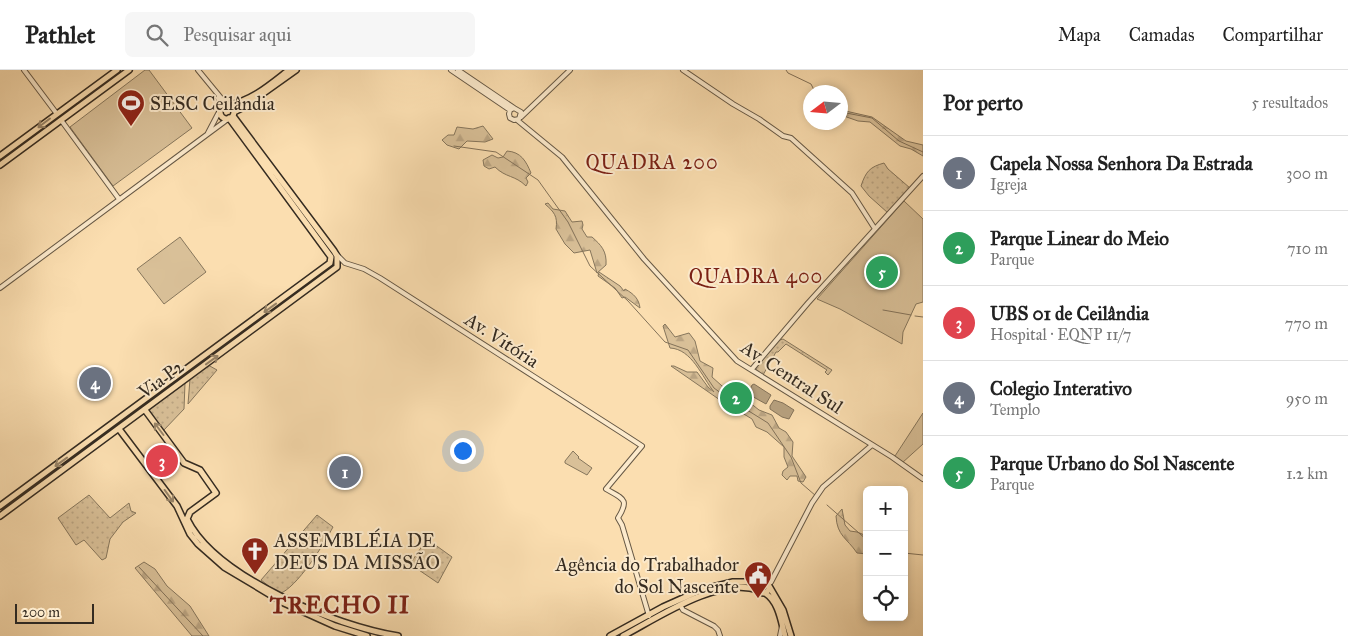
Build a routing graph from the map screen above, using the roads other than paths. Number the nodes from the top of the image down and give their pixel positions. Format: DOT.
graph roads {
  1 [pos="24,70"];
  2 [pos="118,70"];
  3 [pos="129,70"];
  4 [pos="198,70"];
  5 [pos="289,70"];
  6 [pos="296,70"];
  7 [pos="451,70"];
  8 [pos="458,70"];
  9 [pos="570,70"];
  10 [pos="683,70"];
  11 [pos="102,81"];
  12 [pos="113,81"];
  13 [pos="224,107"];
  14 [pos="512,109"];
  15 [pos="240,110"];
  16 [pos="57,114"];
  17 [pos="66,116"];
  18 [pos="521,116"];
  19 [pos="232,117"];
  20 [pos="61,120"];
  21 [pos="32,132"];
  22 [pos="206,136"];
  23 [pos="15,153"];
  24 [pos="2,154"];
  25 [pos="0,163"];
  26 [pos="923,176"];
  27 [pos="120,199"];
  28 [pos="875,229"];
  29 [pos="334,251"];
  30 [pos="345,263"];
  31 [pos="337,266"];
  32 [pos="0,288"];
  33 [pos="248,324"];
  34 [pos="252,331"];
  35 [pos="237,332"];
  36 [pos="241,338"];
  37 [pos="752,369"];
  38 [pos="172,380"];
  39 [pos="179,384"];
  40 [pos="173,389"];
  41 [pos="145,410"];
  42 [pos="118,429"];
  43 [pos="872,445"];
  44 [pos="76,451"];
  45 [pos="84,454"];
  46 [pos="78,459"];
  47 [pos="923,479"];
  48 [pos="0,506"];
  49 [pos="0,516"];
  50 [pos="186,521"];
  51 [pos="219,559"];
  52 [pos="760,582"];
  53 [pos="769,585"];
  54 [pos="758,590"];
  55 [pos="765,593"];
  56 [pos="680,605"];
  57 [pos="646,619"];
  58 [pos="782,624"];
  59 [pos="637,625"];
  60 [pos="387,635"];
  61 [pos="366,636"];
  62 [pos="398,636"];
  63 [pos="610,636"];
  64 [pos="623,636"];
  65 [pos="720,636"];
  66 [pos="780,636"];
  67 [pos="786,636"];
  68 [pos="791,636"];
  1 -- 16 [label="street"];
  2 -- 11 [label="main road"];
  2 -- 12 [label="main road"];
  3 -- 12 [label="main road"];
  4 -- 13 [label="street"];
  5 -- 13 [label="main road"];
  6 -- 15 [label="main road"];
  7 -- 14 [label="street, Av. Central Sul"];
  8 -- 14 [label="street, Av. Central Sul"];
  9 -- 18 [label="street"];
  10 -- 28 [label="street"];
  11 -- 16 [label="main road"];
  11 -- 17 [label="main road"];
  12 -- 17 [label="main road"];
  13 -- 19 [label="main road"];
  13 -- 19 [label="main road"];
  13 -- 22 [label="street"];
  14 -- 18 [label="street, Av. Central Sul"];
  14 -- 18 [label="street, Av. Central Sul"];
  15 -- 19 [label="main road"];
  15 -- 19 [label="main road"];
  16 -- 21 [label="main road, one-way"];
  17 -- 20 [label="main road"];
  18 -- 37 [label="street, Av. Central Sul"];
  19 -- 22 [label="street"];
  19 -- 29 [label="main road"];
  19 -- 33 [label="main road, Via P2, one-way"];
  20 -- 23 [label="main road"];
  20 -- 27 [label="street"];
  21 -- 23 [label="main road"];
  21 -- 24 [label="main road"];
  22 -- 27 [label="street"];
  23 -- 25 [label="main road"];
  24 -- 25 [label="main road"];
  26 -- 28 [label="street"];
  27 -- 32 [label="street"];
  28 -- 37 [label="street"];
  29 -- 30 [label="street"];
  29 -- 31 [label="main road"];
  30 -- 31 [label="street"];
  30 -- 57 [label="street, Av. Vitória"];
  31 -- 34 [label="main road, Via P2"];
  33 -- 34 [label="main road"];
  33 -- 35 [label="main road, Via P2"];
  34 -- 36 [label="main road, Via P2"];
  35 -- 36 [label="main road"];
  35 -- 38 [label="main road, Via P2"];
  39 -- 36 [label="main road, Via P2, one-way"];
  37 -- 43 [label="street, Av. Central Sul"];
  38 -- 39 [label="main road"];
  38 -- 40 [label="main road"];
  38 -- 44 [label="main road, Via P2"];
  39 -- 40 [label="main road, Via P2"];
  40 -- 41 [label="main road, Via P2"];
  41 -- 42 [label="main road, Via P2"];
  50 -- 41 [label="main road, one-way"];
  42 -- 45 [label="main road, Via P2"];
  42 -- 50 [label="main road, one-way"];
  43 -- 47 [label="street, Av. Central Sul"];
  43 -- 53 [label="street"];
  44 -- 45 [label="main road"];
  44 -- 46 [label="main road"];
  44 -- 48 [label="main road, Via P2, one-way"];
  45 -- 46 [label="main road, Via P2"];
  46 -- 49 [label="main road, Via P2"];
  50 -- 51 [label="main road"];
  51 -- 60 [label="main road"];
  51 -- 61 [label="main road"];
  52 -- 53 [label="main road"];
  52 -- 54 [label="main road"];
  52 -- 57 [label="main road"];
  53 -- 55 [label="main road"];
  53 -- 68 [label="main road"];
  54 -- 55 [label="main road"];
  54 -- 56 [label="main road"];
  55 -- 58 [label="main road"];
  56 -- 57 [label="main road"];
  56 -- 65 [label="street"];
  57 -- 59 [label="main road"];
  58 -- 66 [label="street"];
  58 -- 67 [label="main road"];
  59 -- 63 [label="main road"];
  59 -- 64 [label="main road"];
  60 -- 62 [label="main road"];
}
